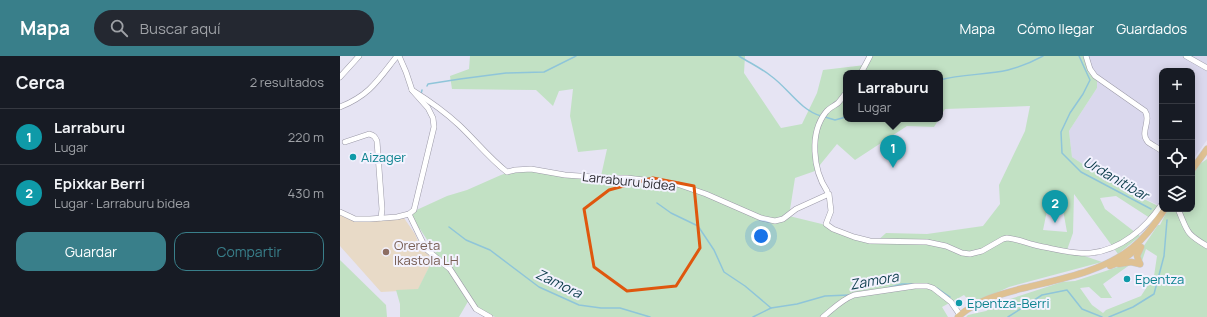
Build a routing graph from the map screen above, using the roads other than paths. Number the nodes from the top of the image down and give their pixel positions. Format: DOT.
graph roads {
  1 [pos="360,56"];
  2 [pos="398,56"];
  3 [pos="870,56"];
  4 [pos="1086,56"];
  5 [pos="1186,56"];
  6 [pos="1207,68"];
  7 [pos="863,70"];
  8 [pos="340,77"];
  9 [pos="412,90"];
  10 [pos="843,97"];
  11 [pos="340,107"];
  12 [pos="345,142"];
  13 [pos="1159,149"];
  14 [pos="1207,149"];
  15 [pos="1195,166"];
  16 [pos="827,191"];
  17 [pos="340,212"];
  18 [pos="1159,212"];
  19 [pos="1161,212"];
  20 [pos="1179,212"];
  21 [pos="409,214"];
  22 [pos="381,218"];
  23 [pos="1148,222"];
  24 [pos="1154,226"];
  25 [pos="1142,241"];
  26 [pos="1207,246"];
  27 [pos="1123,255"];
  28 [pos="1132,256"];
  29 [pos="1112,266"];
  30 [pos="1088,271"];
  31 [pos="959,316"];
  32 [pos="490,317"];
  33 [pos="823,317"];
  1 -- 8 [label="street"];
  2 -- 9 [label="street"];
  2 -- 11 [label="street"];
  3 -- 7 [label="street"];
  4 -- 13 [label="street"];
  5 -- 6 [label="street"];
  9 -- 21 [label="street"];
  9 -- 23 [label="street, Larraburu bidea"];
  10 -- 16 [label="street"];
  12 -- 22 [label="street"];
  14 -- 15 [label="main road"];
  17 -- 22 [label="street"];
  18 -- 23 [label="street, Larraburu bidea"];
  19 -- 24 [label="main road"];
  20 -- 26 [label="street"];
  21 -- 22 [label="street"];
  21 -- 32 [label="street"];
  23 -- 24 [label="street"];
  24 -- 25 [label="main road"];
  25 -- 27 [label="main road"];
  25 -- 28 [label="main road"];
  25 -- 29 [label="main road"];
  27 -- 28 [label="main road"];
  27 -- 30 [label="main road"];
  28 -- 29 [label="main road"];
  29 -- 30 [label="main road"];
  30 -- 31 [label="main road"];
  31 -- 33 [label="street"];
}
